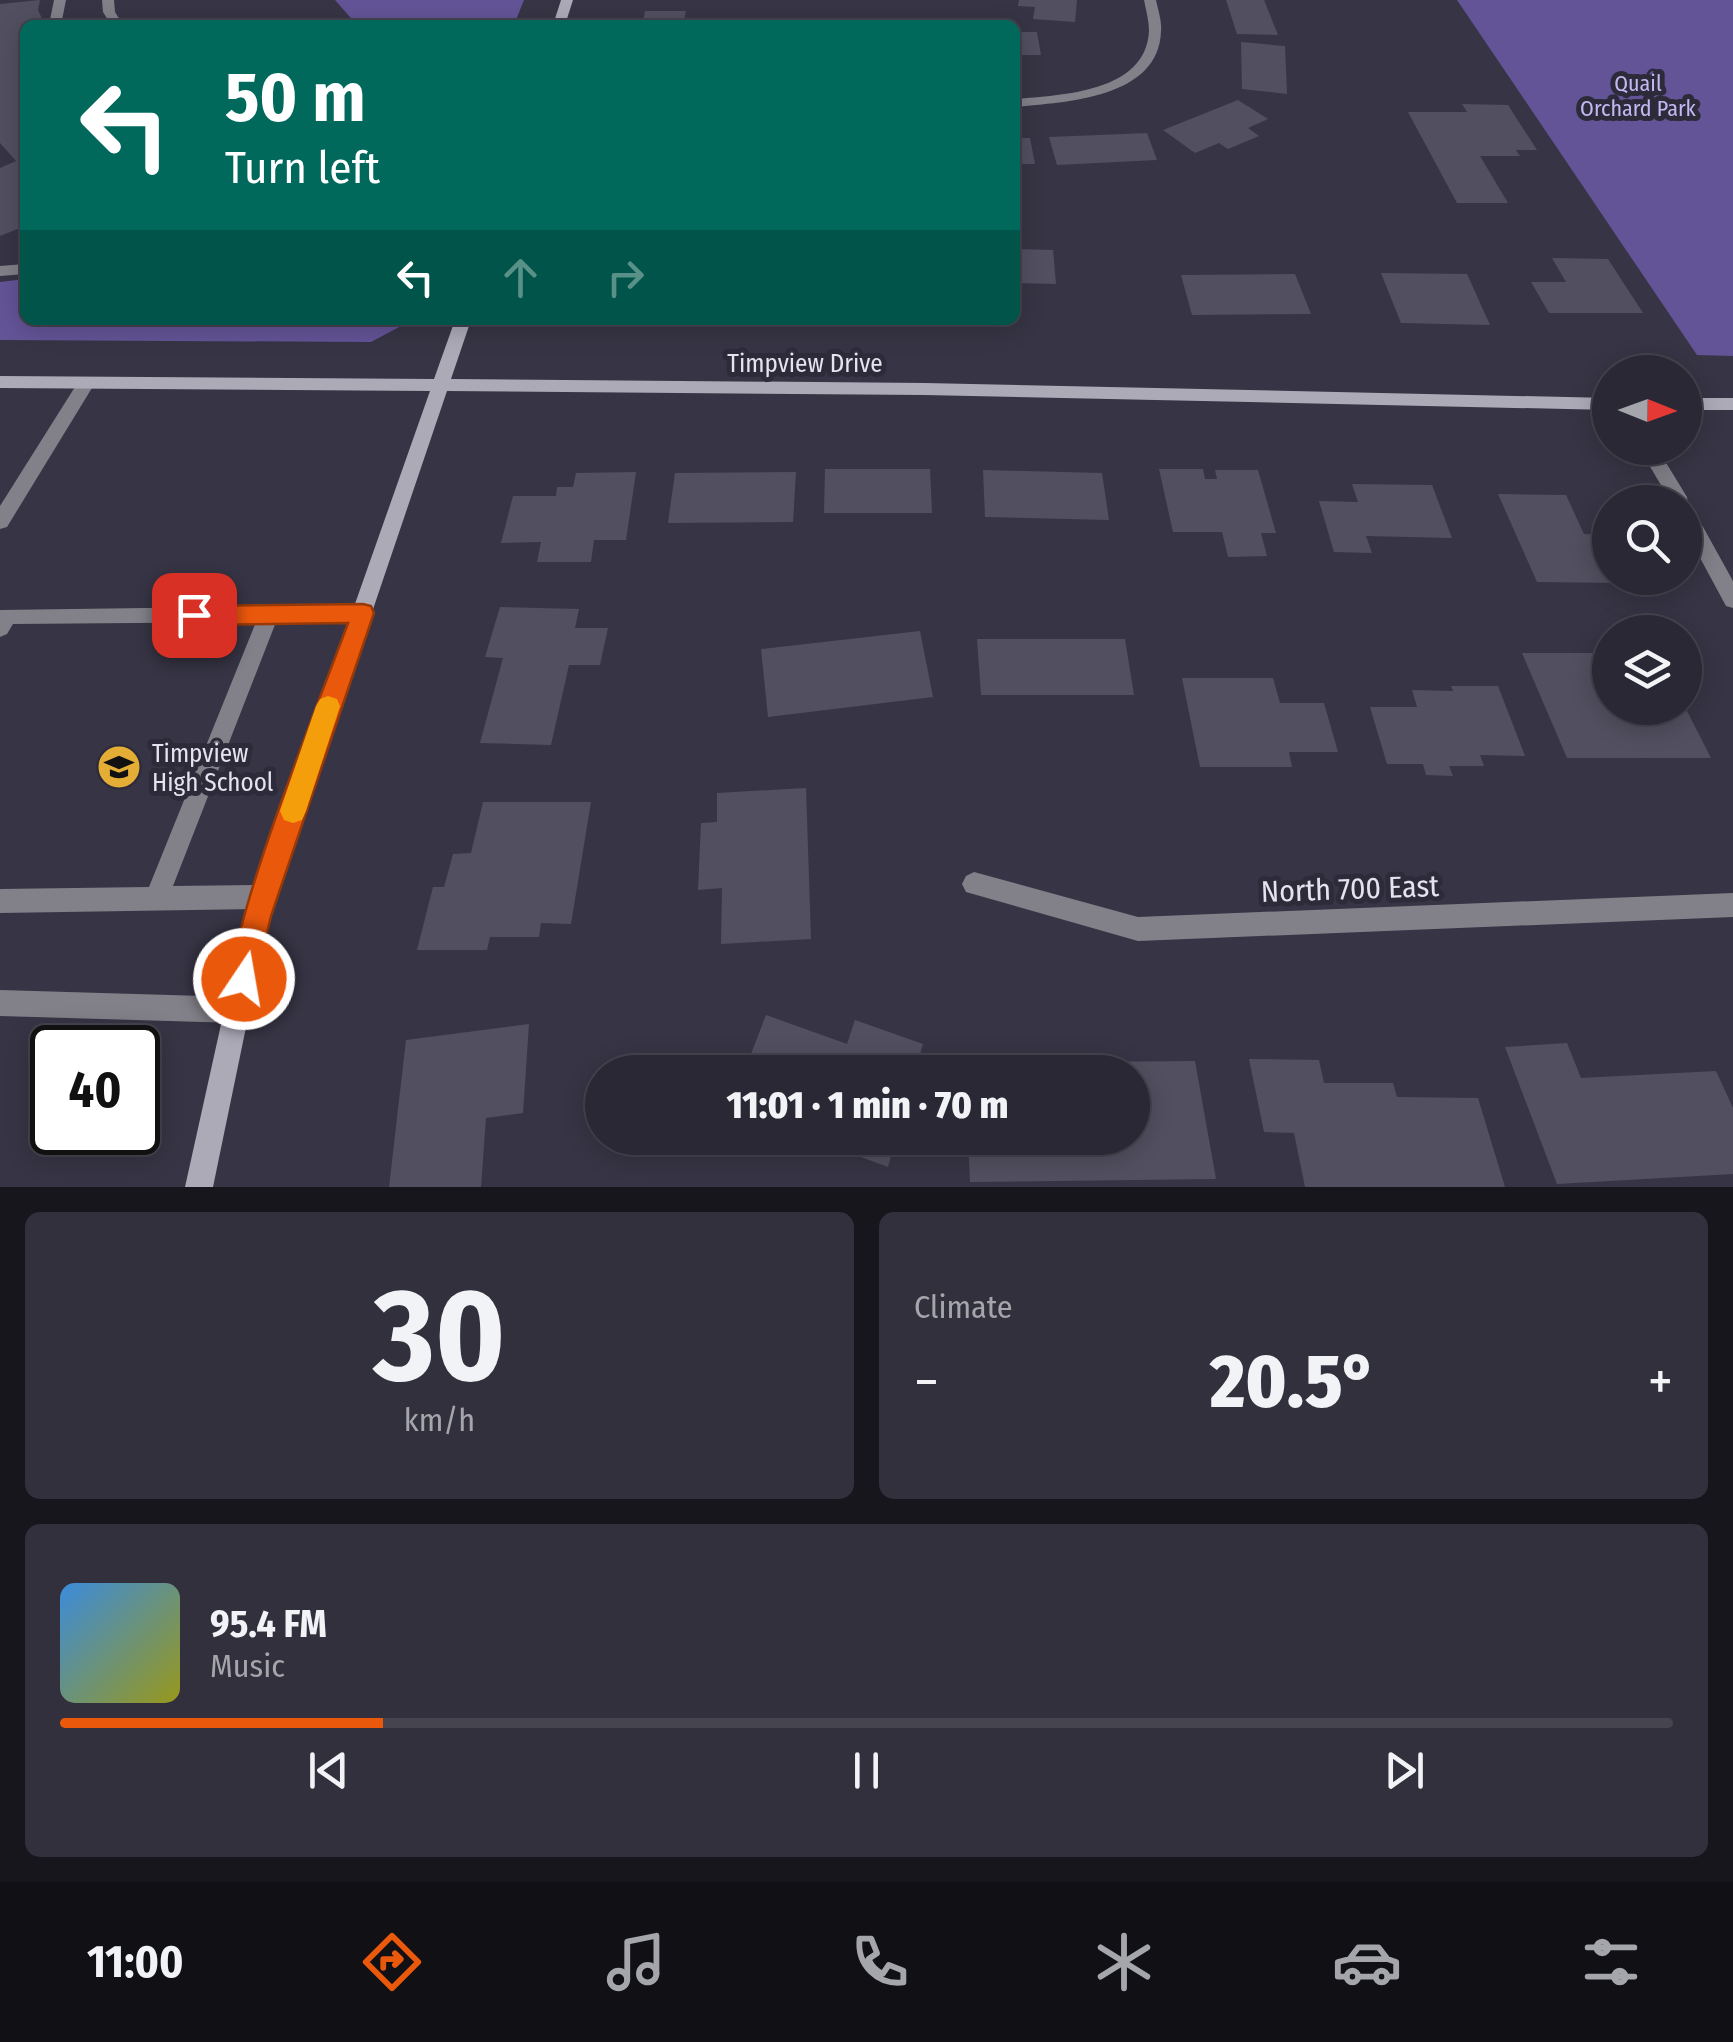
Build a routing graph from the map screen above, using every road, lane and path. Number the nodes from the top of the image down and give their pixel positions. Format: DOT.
graph roads {
  1 [pos="60,0"];
  2 [pos="1150,0"];
  3 [pos="56,20"];
  4 [pos="1020,102"];
  5 [pos="461,325"];
  6 [pos="0,382"];
  7 [pos="86,383"];
  8 [pos="442,385"];
  9 [pos="1592,404"];
  10 [pos="1702,404"];
  11 [pos="1733,404"];
  12 [pos="0,522"];
  13 [pos="1702,543"];
  14 [pos="1733,600"];
  15 [pos="363,613"];
  16 [pos="269,615"];
  17 [pos="0,628"];
  18 [pos="974,884"];
  19 [pos="264,897"];
  20 [pos="156,900"];
  21 [pos="0,901"];
  22 [pos="1733,905"];
  23 [pos="0,1004"];
  24 [pos="237,1010"];
  25 [pos="199,1187"];
  1 -- 3 [label="street"];
  2 -- 4 [label="street"];
  5 -- 8 [label="street"];
  6 -- 7 [label="street, Timpview Drive"];
  7 -- 8 [label="street, Timpview Drive"];
  7 -- 12 [label="street"];
  8 -- 9 [label="street, Timpview Drive"];
  8 -- 15 [label="street"];
  10 -- 11 [label="street"];
  13 -- 14 [label="street"];
  15 -- 16 [label="street"];
  15 -- 19 [label="street"];
  16 -- 17 [label="street"];
  16 -- 20 [label="street"];
  18 -- 22 [label="street, North 700 East"];
  19 -- 20 [label="street"];
  19 -- 24 [label="street"];
  20 -- 21 [label="street"];
  23 -- 24 [label="street"];
  24 -- 25 [label="street"];
}
